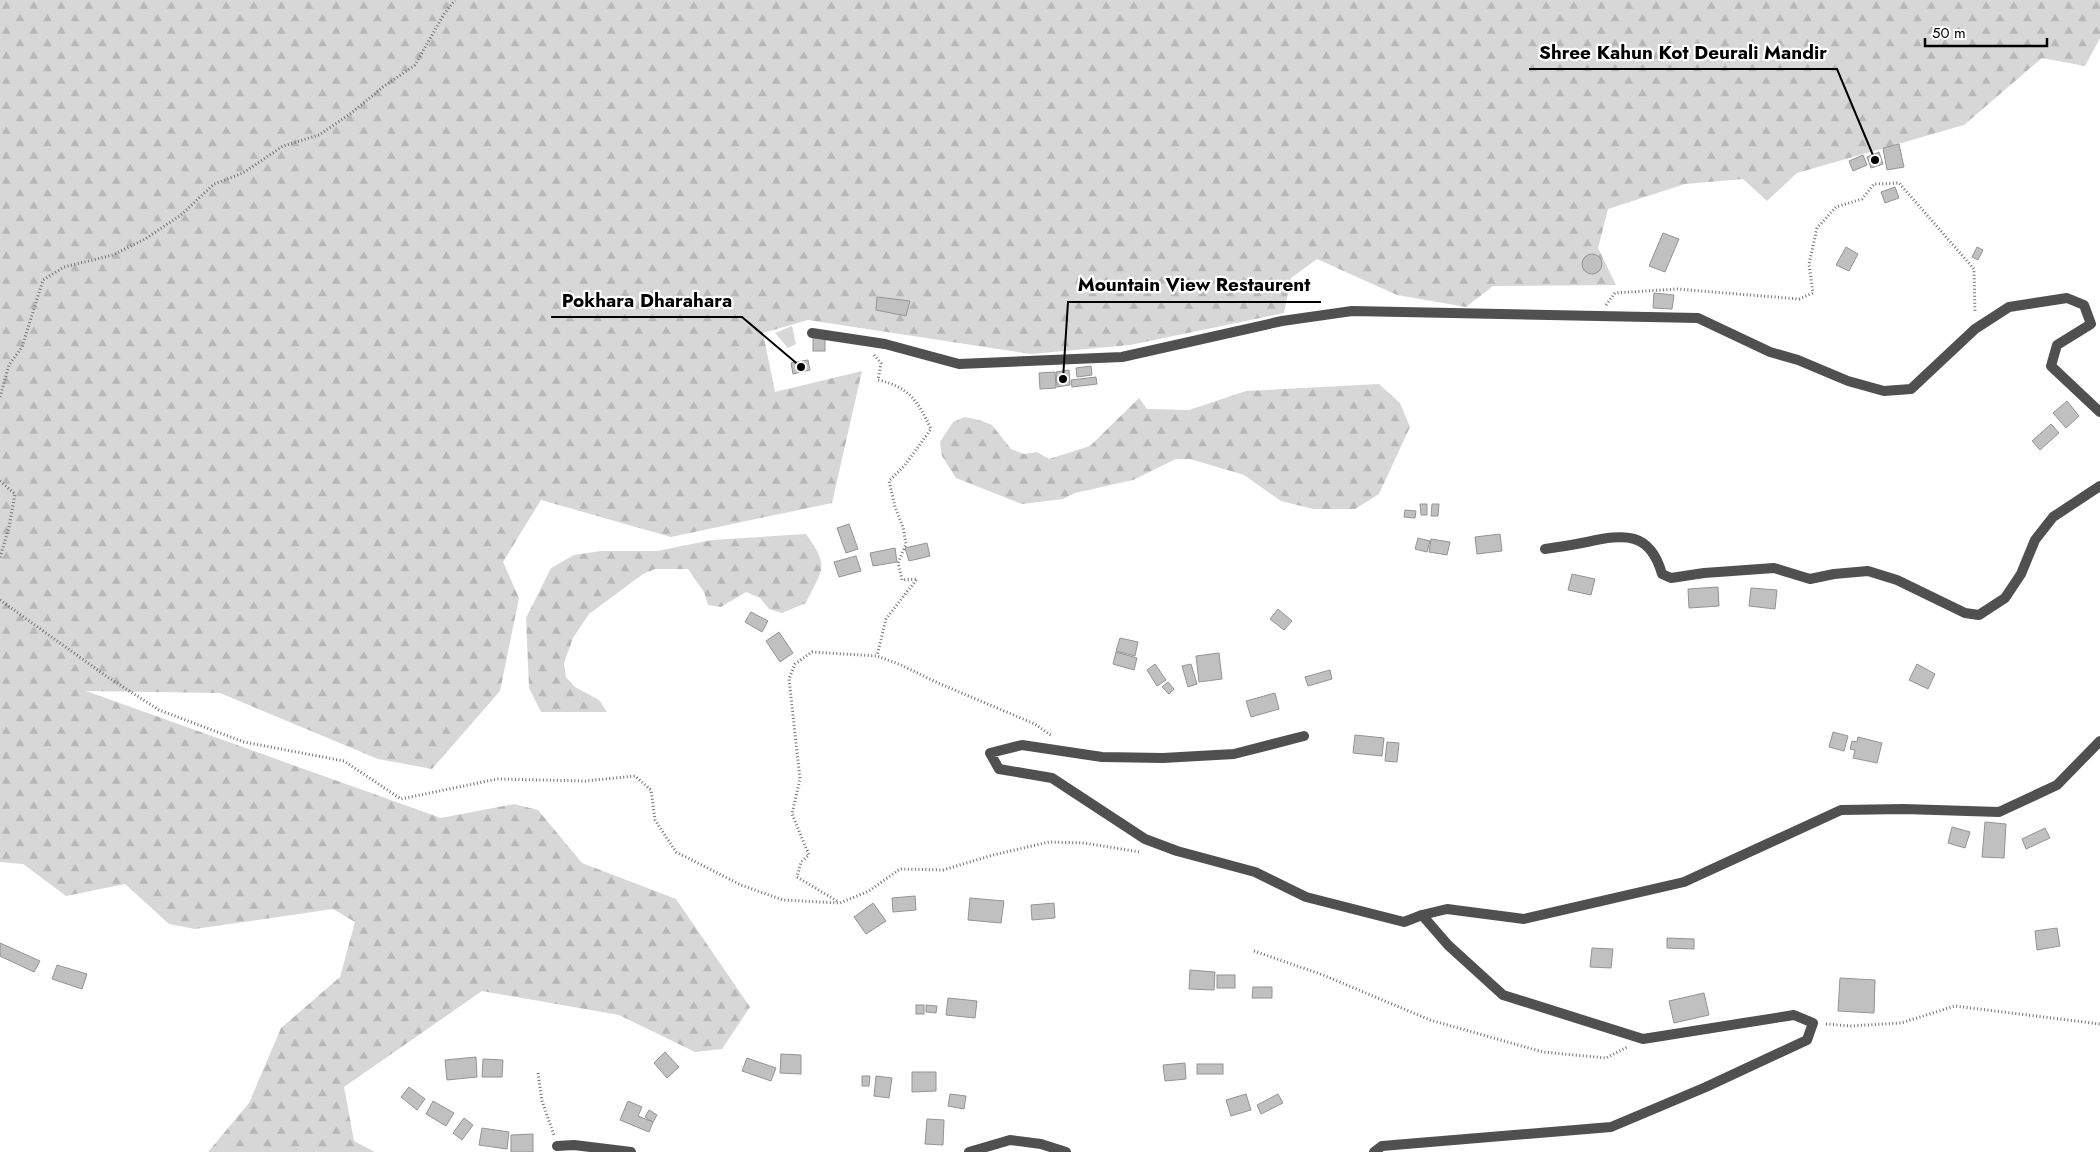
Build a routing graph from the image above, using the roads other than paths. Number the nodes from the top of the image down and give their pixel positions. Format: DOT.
graph roads {
  1 [pos="812,333"];
  2 [pos="2100,412"];
  3 [pos="2100,486"];
  4 [pos="1545,549"];
  5 [pos="1304,736"];
  6 [pos="2100,741"];
  7 [pos="1422,915"];
  8 [pos="557,1146"];
  9 [pos="631,1152"];
  10 [pos="969,1152"];
  11 [pos="1066,1152"];
  12 [pos="1374,1152"];
  1 -- 2 [label="street"];
  3 -- 4 [label="street"];
  5 -- 7 [label="street"];
  6 -- 7 [label="street"];
  7 -- 12 [label="street"];
  8 -- 9 [label="street"];
  10 -- 11 [label="street"];
}
